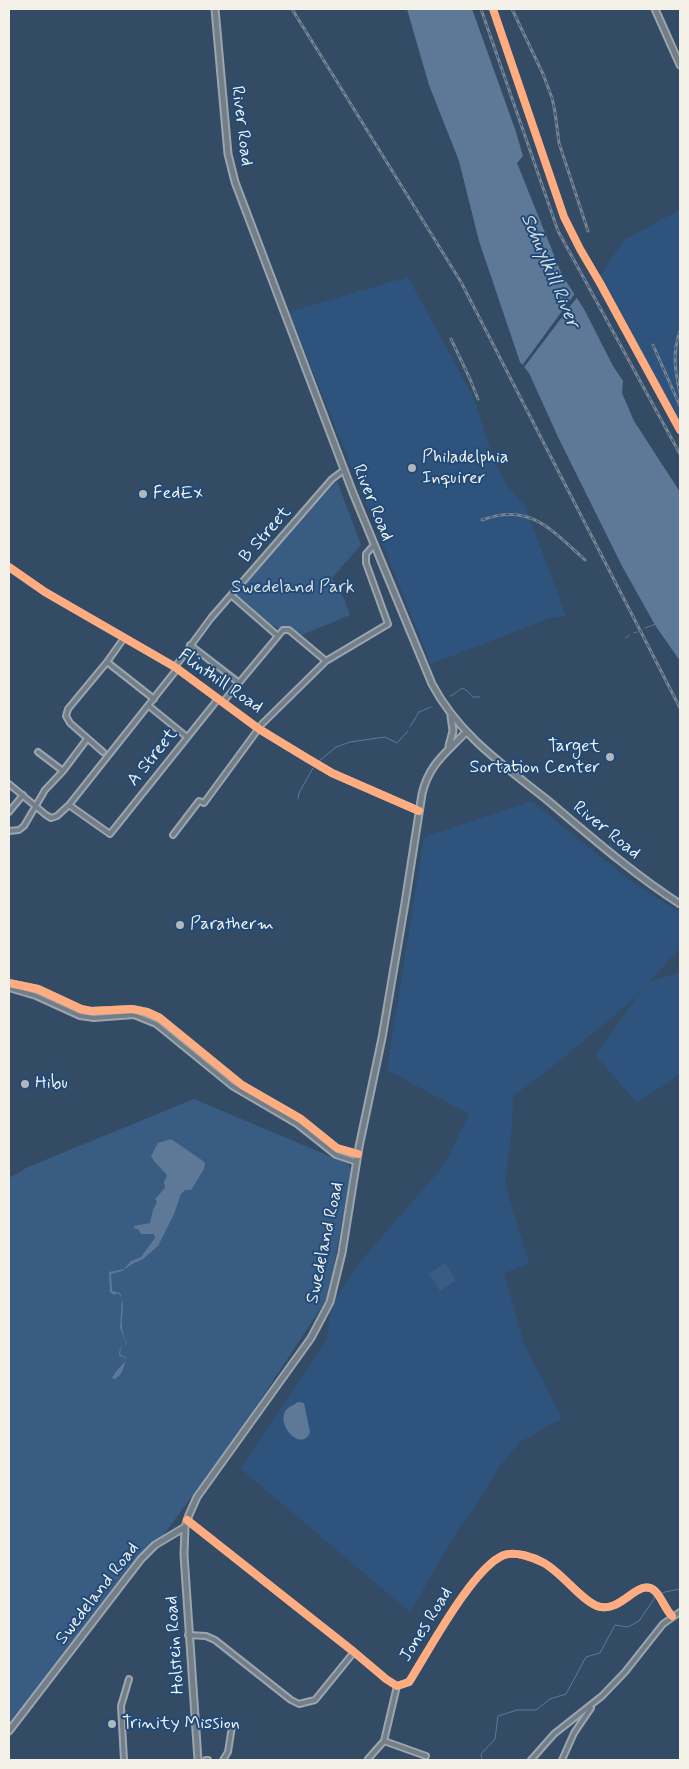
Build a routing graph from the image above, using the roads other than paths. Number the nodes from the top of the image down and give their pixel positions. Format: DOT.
graph roads {
  1 [pos="215,9"];
  2 [pos="655,9"];
  3 [pos="680,65"];
  4 [pos="344,470"];
  5 [pos="374,545"];
  6 [pos="9,567"];
  7 [pos="231,595"];
  8 [pos="278,636"];
  9 [pos="124,638"];
  10 [pos="190,645"];
  11 [pos="326,661"];
  12 [pos="107,662"];
  13 [pos="176,668"];
  14 [pos="238,682"];
  15 [pos="154,699"];
  16 [pos="218,699"];
  17 [pos="223,702"];
  18 [pos="149,706"];
  19 [pos="450,713"];
  20 [pos="259,729"];
  21 [pos="466,732"];
  22 [pos="187,736"];
  23 [pos="87,739"];
  24 [pos="449,748"];
  25 [pos="38,752"];
  26 [pos="102,752"];
  27 [pos="63,771"];
  28 [pos="9,784"];
  29 [pos="23,795"];
  30 [pos="69,805"];
  31 [pos="36,807"];
  32 [pos="419,811"];
  33 [pos="9,812"];
  34 [pos="9,831"];
  35 [pos="173,835"];
  36 [pos="680,904"];
  37 [pos="9,983"];
  38 [pos="9,988"];
  39 [pos="358,1154"];
  40 [pos="357,1162"];
  41 [pos="187,1520"];
  42 [pos="185,1527"];
  43 [pos="680,1612"];
  44 [pos="672,1616"];
  45 [pos="188,1635"];
  46 [pos="354,1652"];
  47 [pos="129,1679"];
  48 [pos="397,1686"];
  49 [pos="592,1706"];
  50 [pos="232,1726"];
  51 [pos="9,1731"];
  52 [pos="384,1741"];
  53 [pos="426,1756"];
  54 [pos="368,1759"];
  55 [pos="124,1760"];
  56 [pos="198,1760"];
  57 [pos="223,1760"];
  58 [pos="531,1760"];
  59 [pos="562,1760"];
  1 -- 4 [label="main road, River Road"];
  2 -- 3 [label="main road"];
  4 -- 5 [label="main road, River Road"];
  4 -- 7 [label="street, B Street"];
  5 -- 11 [label="street"];
  5 -- 19 [label="main road, River Road"];
  6 -- 9 [label="street, Flinthill Road"];
  7 -- 8 [label="street"];
  7 -- 10 [label="street, B Street"];
  8 -- 11 [label="street"];
  8 -- 14 [label="street"];
  9 -- 12 [label="street"];
  9 -- 13 [label="street, Flinthill Road"];
  10 -- 13 [label="street, B Street"];
  10 -- 14 [label="street"];
  11 -- 20 [label="street"];
  12 -- 15 [label="street"];
  12 -- 23 [label="street"];
  13 -- 15 [label="street, B Street"];
  13 -- 16 [label="street, Flinthill Road"];
  14 -- 17 [label="street"];
  15 -- 18 [label="street, B Street"];
  16 -- 17 [label="street, Flinthill Road"];
  16 -- 22 [label="street, A Street"];
  17 -- 20 [label="street, Flinthill Road"];
  18 -- 22 [label="street"];
  18 -- 30 [label="street, B Street"];
  19 -- 21 [label="main road, River Road"];
  19 -- 24 [label="main road"];
  20 -- 32 [label="street, Flinthill Road"];
  20 -- 35 [label="street"];
  21 -- 24 [label="main road, Swedeland Road"];
  21 -- 36 [label="main road, River Road"];
  22 -- 30 [label="street, A Street"];
  23 -- 26 [label="street"];
  23 -- 27 [label="street"];
  24 -- 32 [label="main road, Swedeland Road"];
  25 -- 27 [label="street"];
  27 -- 31 [label="street"];
  28 -- 29 [label="street"];
  29 -- 31 [label="street"];
  29 -- 33 [label="street"];
  30 -- 31 [label="street"];
  31 -- 34 [label="street"];
  32 -- 39 [label="main road, Swedeland Road"];
  37 -- 39 [label="street"];
  38 -- 40 [label="street"];
  39 -- 40 [label="main road, Swedeland Road"];
  40 -- 41 [label="main road, Swedeland Road"];
  41 -- 42 [label="main road, Swedeland Road"];
  41 -- 46 [label="street, Jones Road"];
  42 -- 45 [label="main road, Holstein Road"];
  42 -- 51 [label="main road, Swedeland Road"];
  43 -- 44 [label="street"];
  44 -- 48 [label="street, Jones Road"];
  44 -- 49 [label="street"];
  45 -- 46 [label="street"];
  45 -- 56 [label="main road, Holstein Road"];
  46 -- 48 [label="street, Jones Road"];
  47 -- 55 [label="street"];
  48 -- 52 [label="street"];
  49 -- 58 [label="street"];
  49 -- 59 [label="street"];
  50 -- 57 [label="street"];
  52 -- 53 [label="street"];
  52 -- 54 [label="street"];
}
